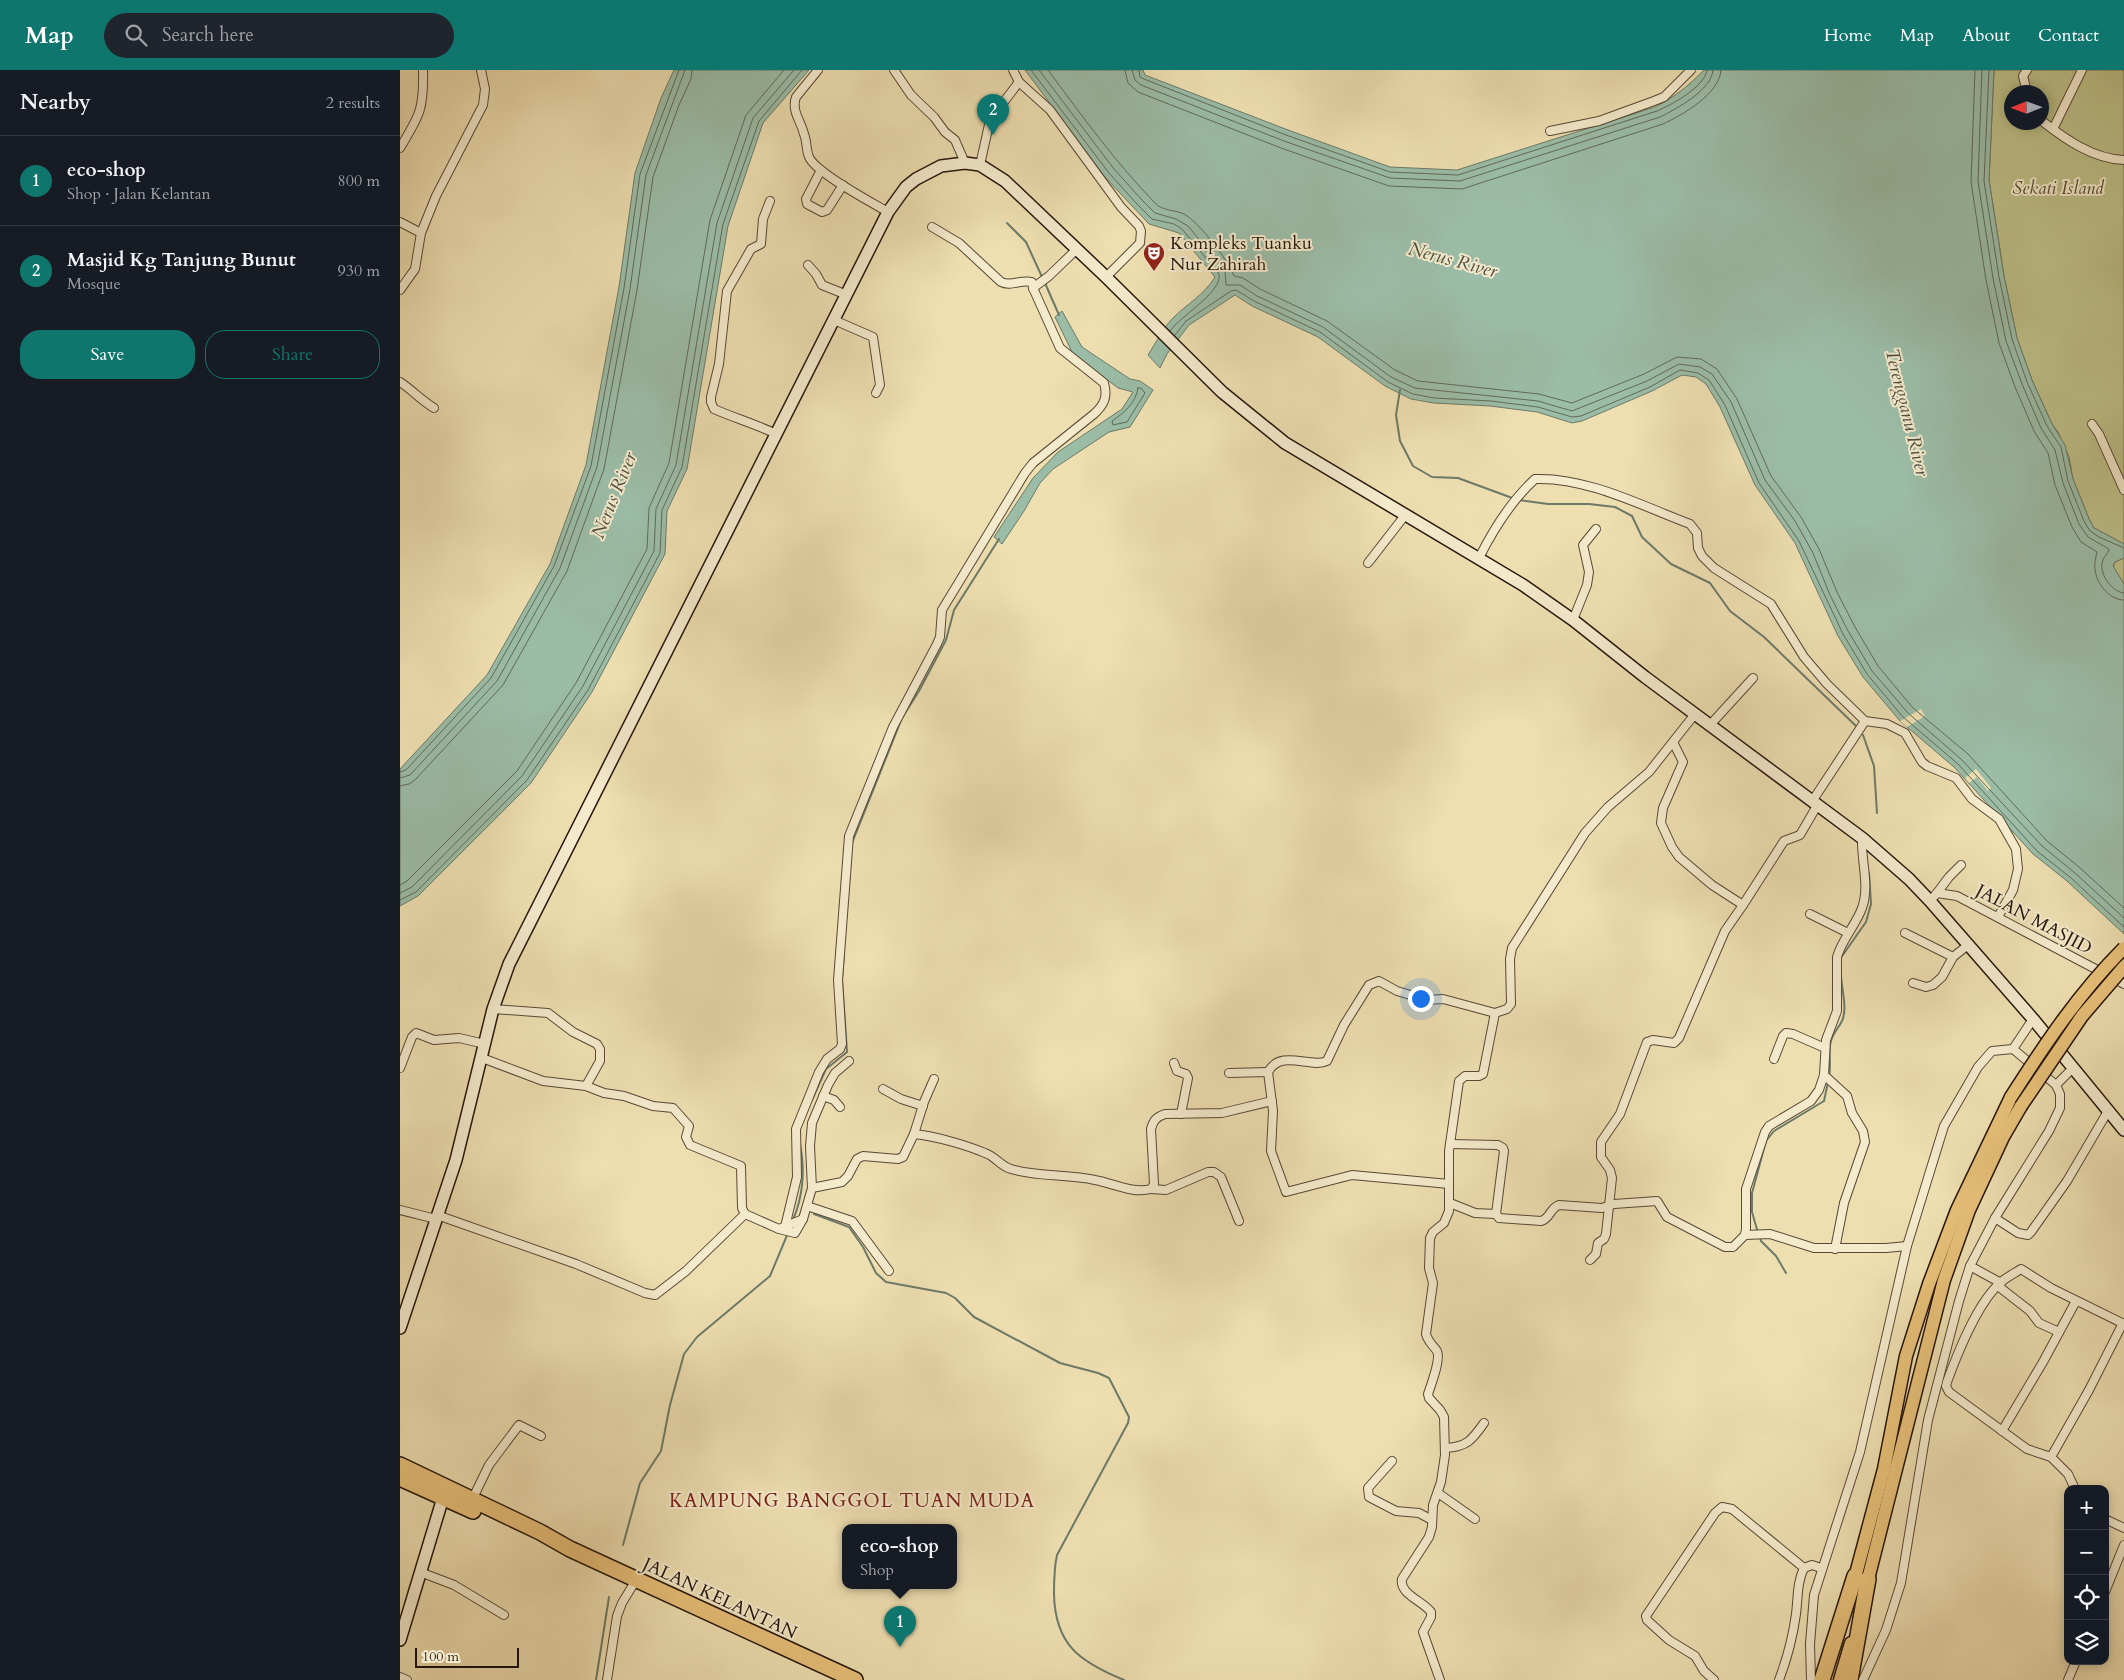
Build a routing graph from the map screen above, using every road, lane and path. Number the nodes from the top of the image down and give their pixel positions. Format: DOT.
graph roads {
  1 [pos="423,70"];
  2 [pos="481,70"];
  3 [pos="818,70"];
  4 [pos="894,70"];
  5 [pos="1013,70"];
  6 [pos="1691,70"];
  7 [pos="2026,70"];
  8 [pos="2082,70"];
  9 [pos="1020,82"];
  10 [pos="2025,85"];
  11 [pos="2049,126"];
  12 [pos="2053,129"];
  13 [pos="1550,131"];
  14 [pos="400,148"];
  15 [pos="2124,160"];
  16 [pos="965,163"];
  17 [pos="980,165"];
  18 [pos="821,170"];
  19 [pos="843,185"];
  20 [pos="770,201"];
  21 [pos="888,212"];
  22 [pos="400,222"];
  23 [pos="932,227"];
  24 [pos="421,233"];
  25 [pos="1077,249"];
  26 [pos="808,266"];
  27 [pos="1106,277"];
  28 [pos="1036,286"];
  29 [pos="400,290"];
  30 [pos="847,295"];
  31 [pos="834,320"];
  32 [pos="400,382"];
  33 [pos="876,393"];
  34 [pos="434,408"];
  35 [pos="2092,424"];
  36 [pos="776,434"];
  37 [pos="2124,490"];
  38 [pos="1406,514"];
  39 [pos="1596,529"];
  40 [pos="1479,558"];
  41 [pos="1368,563"];
  42 [pos="1573,620"];
  43 [pos="1753,678"];
  44 [pos="1695,714"];
  45 [pos="1865,721"];
  46 [pos="1710,725"];
  47 [pos="1673,742"];
  48 [pos="1816,802"];
  49 [pos="1862,838"];
  50 [pos="1961,865"];
  51 [pos="1933,897"];
  52 [pos="1743,905"];
  53 [pos="1810,914"];
  54 [pos="1998,917"];
  55 [pos="1848,933"];
  56 [pos="1905,933"];
  57 [pos="1968,945"];
  58 [pos="2124,948"];
  59 [pos="1953,957"];
  60 [pos="2124,967"];
  61 [pos="1913,983"];
  62 [pos="2124,984"];
  63 [pos="493,1009"];
  64 [pos="1495,1013"];
  65 [pos="2033,1019"];
  66 [pos="485,1044"];
  67 [pos="1825,1048"];
  68 [pos="2013,1050"];
  69 [pos="482,1058"];
  70 [pos="1774,1059"];
  71 [pos="849,1061"];
  72 [pos="1174,1063"];
  73 [pos="400,1068"];
  74 [pos="2073,1068"];
  75 [pos="1268,1072"];
  76 [pos="1229,1073"];
  77 [pos="1828,1078"];
  78 [pos="934,1079"];
  79 [pos="2056,1085"];
  80 [pos="586,1086"];
  81 [pos="883,1089"];
  82 [pos="823,1096"];
  83 [pos="1272,1101"];
  84 [pos="923,1106"];
  85 [pos="840,1107"];
  86 [pos="2108,1111"];
  87 [pos="1181,1114"];
  88 [pos="2124,1130"];
  89 [pos="914,1134"];
  90 [pos="1450,1144"];
  91 [pos="1449,1184"];
  92 [pos="812,1188"];
  93 [pos="1151,1189"];
  94 [pos="1450,1203"];
  95 [pos="808,1206"];
  96 [pos="1608,1206"];
  97 [pos="400,1210"];
  98 [pos="745,1214"];
  99 [pos="1496,1214"];
  100 [pos="436,1217"];
  101 [pos="1994,1218"];
  102 [pos="1239,1221"];
  103 [pos="790,1227"];
  104 [pos="1745,1235"];
  105 [pos="1907,1246"];
  106 [pos="1835,1248"];
  107 [pos="1590,1260"];
  108 [pos="1970,1266"];
  109 [pos="889,1271"];
  110 [pos="1999,1284"];
  111 [pos="2076,1300"];
  112 [pos="2123,1323"];
  113 [pos="400,1328"];
  114 [pos="2059,1332"];
  115 [pos="1950,1336"];
  116 [pos="1962,1340"];
  117 [pos="1937,1384"];
  118 [pos="1946,1386"];
  119 [pos="1484,1423"];
  120 [pos="2002,1432"];
  121 [pos="541,1436"];
  122 [pos="1445,1448"];
  123 [pos="2052,1458"];
  124 [pos="1392,1461"];
  125 [pos="400,1464"];
  126 [pos="400,1478"];
  127 [pos="2073,1485"];
  128 [pos="444,1492"];
  129 [pos="1438,1493"];
  130 [pos="472,1500"];
  131 [pos="1475,1518"];
  132 [pos="1432,1520"];
  133 [pos="2109,1521"];
  134 [pos="2124,1528"];
  135 [pos="2124,1545"];
  136 [pos="570,1549"];
  137 [pos="1804,1568"];
  138 [pos="1821,1568"];
  139 [pos="420,1572"];
  140 [pos="1861,1578"];
  141 [pos="636,1580"];
  142 [pos="2109,1582"];
  143 [pos="504,1615"];
  144 [pos="400,1640"];
  145 [pos="2074,1665"];
  146 [pos="400,1676"];
  147 [pos="407,1680"];
  148 [pos="607,1680"];
  149 [pos="855,1680"];
  150 [pos="1440,1680"];
  151 [pos="1714,1680"];
  152 [pos="1779,1680"];
  153 [pos="1811,1680"];
  154 [pos="1822,1680"];
  155 [pos="1829,1680"];
  156 [pos="1840,1680"];
  157 [pos="1850,1680"];
  158 [pos="1863,1680"];
  159 [pos="2068,1680"];
  1 -- 14 [label="street"];
  2 -- 24 [label="street"];
  3 -- 18 [label="street"];
  4 -- 16 [label="street"];
  5 -- 9 [label="street"];
  6 -- 13 [label="street"];
  7 -- 10 [label="street"];
  8 -- 12 [label="street"];
  9 -- 17 [label="street"];
  9 -- 27 [label="street"];
  11 -- 15 [label="street"];
  16 -- 17 [label="street"];
  16 -- 21 [label="street"];
  17 -- 25 [label="street"];
  18 -- 19 [label="street"];
  18 -- 19 [label="street"];
  19 -- 21 [label="street"];
  20 -- 36 [label="street"];
  21 -- 30 [label="street"];
  22 -- 24 [label="street"];
  23 -- 28 [label="street"];
  24 -- 29 [label="street"];
  25 -- 27 [label="street"];
  25 -- 28 [label="street"];
  26 -- 30 [label="street"];
  27 -- 38 [label="street"];
  28 -- 103 [label="street"];
  30 -- 31 [label="street"];
  31 -- 33 [label="street"];
  31 -- 36 [label="street"];
  32 -- 34 [label="street"];
  35 -- 37 [label="street"];
  36 -- 63 [label="street"];
  38 -- 40 [label="street"];
  38 -- 41 [label="street"];
  39 -- 42 [label="street"];
  40 -- 42 [label="street"];
  40 -- 45 [label="street"];
  42 -- 44 [label="street"];
  43 -- 46 [label="street"];
  44 -- 46 [label="street"];
  44 -- 47 [label="street"];
  45 -- 48 [label="street"];
  45 -- 54 [label="street"];
  46 -- 48 [label="street"];
  47 -- 52 [label="street"];
  47 -- 64 [label="street"];
  48 -- 49 [label="street"];
  48 -- 52 [label="street"];
  49 -- 51 [label="street"];
  49 -- 55 [label="street"];
  50 -- 51 [label="street"];
  51 -- 54 [label="street, JALAN MASJID"];
  51 -- 57 [label="street"];
  52 -- 96 [label="street"];
  53 -- 55 [label="street"];
  54 -- 62 [label="street, JALAN MASJID"];
  55 -- 67 [label="street"];
  56 -- 59 [label="street"];
  57 -- 59 [label="street"];
  57 -- 65 [label="street"];
  58 -- 140 [label="main road, bridge"];
  59 -- 61 [label="street"];
  60 -- 140 [label="main road, bridge"];
  63 -- 66 [label="street"];
  63 -- 80 [label="street"];
  64 -- 75 [label="street"];
  64 -- 90 [label="street"];
  65 -- 68 [label="street"];
  65 -- 74 [label="street"];
  66 -- 69 [label="street"];
  66 -- 73 [label="street"];
  67 -- 70 [label="street"];
  67 -- 77 [label="street"];
  68 -- 79 [label="street"];
  68 -- 105 [label="street"];
  69 -- 80 [label="street"];
  69 -- 100 [label="street"];
  71 -- 82 [label="street"];
  72 -- 87 [label="street"];
  74 -- 79 [label="street"];
  74 -- 86 [label="street"];
  75 -- 76 [label="street"];
  75 -- 83 [label="street"];
  77 -- 104 [label="street"];
  77 -- 106 [label="street"];
  78 -- 84 [label="street"];
  79 -- 101 [label="street"];
  80 -- 98 [label="street"];
  81 -- 84 [label="street"];
  82 -- 85 [label="street"];
  82 -- 92 [label="street"];
  83 -- 87 [label="street"];
  83 -- 91 [label="street"];
  84 -- 89 [label="street"];
  86 -- 88 [label="street"];
  86 -- 101 [label="street"];
  87 -- 93 [label="street"];
  89 -- 92 [label="street"];
  89 -- 93 [label="street"];
  90 -- 91 [label="street"];
  90 -- 99 [label="street"];
  91 -- 94 [label="street"];
  92 -- 95 [label="street"];
  93 -- 102 [label="street"];
  94 -- 99 [label="street"];
  94 -- 122 [label="street"];
  95 -- 103 [label="street"];
  95 -- 109 [label="street"];
  96 -- 99 [label="street"];
  96 -- 104 [label="street"];
  96 -- 107 [label="street"];
  97 -- 100 [label="street"];
  98 -- 100 [label="street"];
  98 -- 103 [label="street"];
  100 -- 113 [label="street"];
  101 -- 108 [label="street"];
  104 -- 106 [label="street"];
  105 -- 106 [label="street"];
  105 -- 138 [label="street"];
  108 -- 110 [label="street"];
  108 -- 115 [label="street"];
  110 -- 111 [label="street"];
  110 -- 114 [label="street"];
  110 -- 116 [label="street"];
  111 -- 112 [label="street"];
  111 -- 114 [label="street"];
  112 -- 123 [label="street"];
  114 -- 120 [label="street"];
  115 -- 116 [label="street"];
  115 -- 117 [label="street"];
  116 -- 118 [label="street"];
  117 -- 118 [label="street"];
  117 -- 158 [label="street"];
  118 -- 120 [label="street"];
  119 -- 122 [label="street"];
  120 -- 123 [label="street"];
  121 -- 130 [label="street"];
  122 -- 129 [label="street"];
  123 -- 127 [label="street"];
  124 -- 132 [label="street"];
  125 -- 128 [label="highway, JALAN KELANTAN"];
  126 -- 128 [label="highway, JALAN KELANTAN"];
  128 -- 130 [label="highway, JALAN KELANTAN"];
  128 -- 136 [label="highway, JALAN KELANTAN"];
  128 -- 139 [label="street"];
  129 -- 131 [label="street"];
  129 -- 132 [label="street"];
  130 -- 136 [label="highway, JALAN KELANTAN"];
  132 -- 150 [label="street"];
  133 -- 134 [label="street"];
  135 -- 142 [label="street"];
  136 -- 141 [label="highway, JALAN KELANTAN"];
  137 -- 138 [label="street"];
  137 -- 151 [label="street"];
  137 -- 152 [label="street"];
  138 -- 153 [label="street"];
  139 -- 143 [label="street"];
  139 -- 144 [label="street"];
  140 -- 154 [label="highway"];
  140 -- 155 [label="main road"];
  140 -- 156 [label="main road"];
  140 -- 157 [label="highway"];
  141 -- 148 [label="street"];
  141 -- 149 [label="highway, JALAN KELANTAN"];
  145 -- 159 [label="street"];
  146 -- 147 [label="street"];
}
